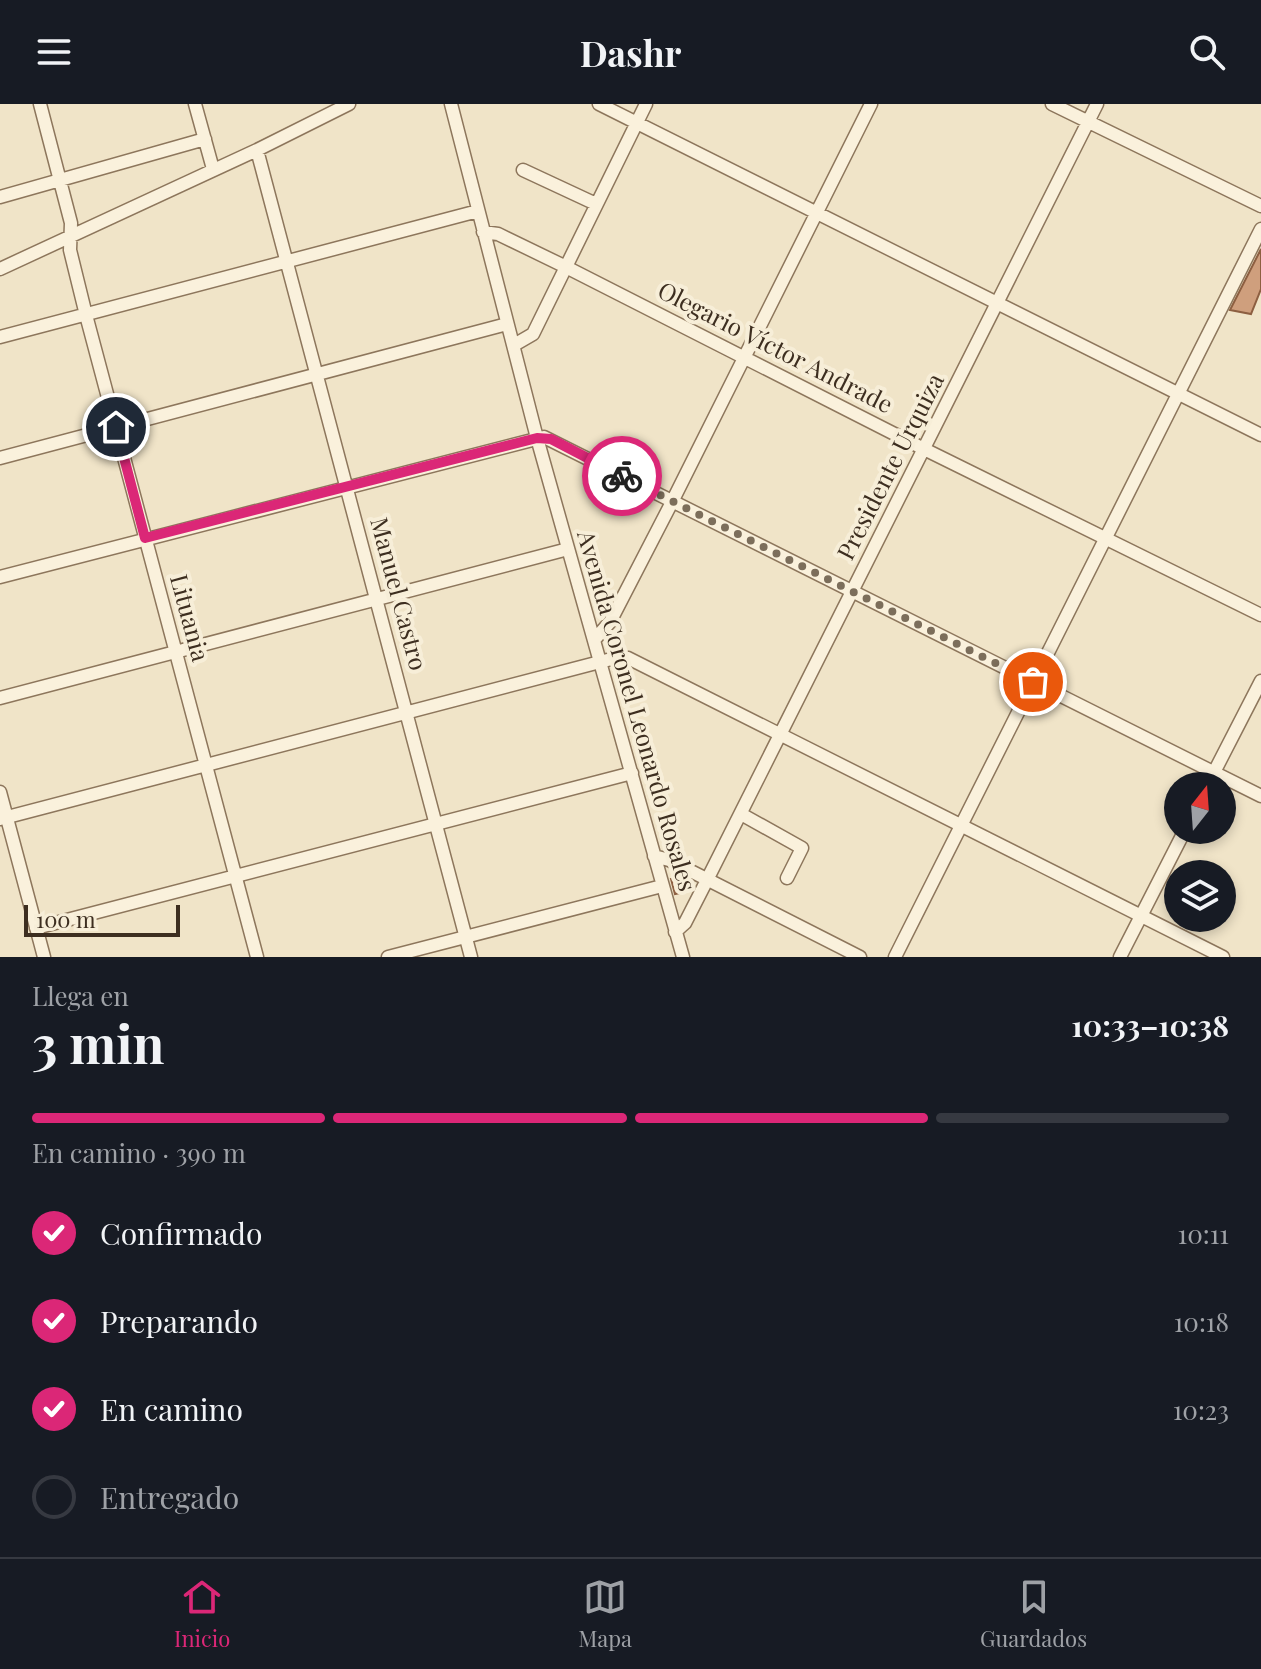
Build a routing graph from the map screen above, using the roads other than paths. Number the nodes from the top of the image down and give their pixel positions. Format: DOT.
graph roads {
  1 [pos="40,104"];
  2 [pos="195,104"];
  3 [pos="349,104"];
  4 [pos="451,104"];
  5 [pos="599,104"];
  6 [pos="646,104"];
  7 [pos="871,104"];
  8 [pos="1052,104"];
  9 [pos="1097,104"];
  10 [pos="1088,122"];
  11 [pos="637,123"];
  12 [pos="205,139"];
  13 [pos="257,150"];
  14 [pos="213,169"];
  15 [pos="523,170"];
  16 [pos="61,180"];
  17 [pos="0,197"];
  18 [pos="596,204"];
  19 [pos="1261,206"];
  20 [pos="478,211"];
  21 [pos="816,214"];
  22 [pos="1261,229"];
  23 [pos="483,232"];
  24 [pos="70,236"];
  25 [pos="286,262"];
  26 [pos="564,266"];
  27 [pos="0,269"];
  28 [pos="998,305"];
  29 [pos="86,315"];
  30 [pos="507,324"];
  31 [pos="0,337"];
  32 [pos="514,345"];
  33 [pos="746,357"];
  34 [pos="318,375"];
  35 [pos="1179,395"];
  36 [pos="116,427"];
  37 [pos="1261,435"];
  38 [pos="537,438"];
  39 [pos="926,450"];
  40 [pos="0,458"];
  41 [pos="347,487"];
  42 [pos="672,502"];
  43 [pos="145,538"];
  44 [pos="1106,538"];
  45 [pos="568,549"];
  46 [pos="0,577"];
  47 [pos="853,591"];
  48 [pos="377,600"];
  49 [pos="1261,615"];
  50 [pos="595,639"];
  51 [pos="176,651"];
  52 [pos="601,660"];
  53 [pos="1261,681"];
  54 [pos="1033,682"];
  55 [pos="0,698"];
  56 [pos="407,711"];
  57 [pos="781,735"];
  58 [pos="205,763"];
  59 [pos="1212,772"];
  60 [pos="1215,772"];
  61 [pos="632,773"];
  62 [pos="1236,784"];
  63 [pos="0,792"];
  64 [pos="1261,796"];
  65 [pos="741,814"];
  66 [pos="3,818"];
  67 [pos="436,824"];
  68 [pos="960,827"];
  69 [pos="1178,844"];
  70 [pos="654,856"];
  71 [pos="235,876"];
  72 [pos="787,878"];
  73 [pos="707,880"];
  74 [pos="662,886"];
  75 [pos="1140,916"];
  76 [pos="36,928"];
  77 [pos="675,932"];
  78 [pos="465,936"];
  79 [pos="44,957"];
  80 [pos="257,957"];
  81 [pos="388,957"];
  82 [pos="471,957"];
  83 [pos="683,957"];
  84 [pos="860,957"];
  85 [pos="895,957"];
  86 [pos="1120,957"];
  87 [pos="1223,957"];
  1 -- 16 [label="street, Lituania"];
  2 -- 12 [label="street"];
  3 -- 13 [label="street"];
  4 -- 20 [label="street, Avenida Coronel Leonardo Rosales"];
  5 -- 11 [label="street"];
  6 -- 11 [label="street"];
  7 -- 21 [label="street"];
  8 -- 10 [label="street"];
  9 -- 10 [label="street, Presidente Urquiza"];
  10 -- 19 [label="street"];
  10 -- 28 [label="street, Presidente Urquiza"];
  11 -- 18 [label="street"];
  11 -- 21 [label="street"];
  12 -- 14 [label="street"];
  12 -- 16 [label="street"];
  13 -- 14 [label="street"];
  13 -- 25 [label="street, Manuel Castro"];
  14 -- 24 [label="street"];
  15 -- 18 [label="street"];
  16 -- 17 [label="street"];
  16 -- 24 [label="street, Lituania"];
  18 -- 26 [label="street"];
  20 -- 23 [label="street, Avenida Coronel Leonardo Rosales"];
  20 -- 25 [label="street"];
  21 -- 28 [label="street"];
  21 -- 33 [label="street"];
  22 -- 35 [label="street"];
  23 -- 26 [label="street, Olegario Víctor Andrade"];
  23 -- 30 [label="street, Avenida Coronel Leonardo Rosales"];
  24 -- 27 [label="street"];
  24 -- 29 [label="street, Lituania"];
  25 -- 29 [label="street"];
  25 -- 34 [label="street, Manuel Castro"];
  26 -- 32 [label="street"];
  26 -- 33 [label="street, Olegario Víctor Andrade"];
  28 -- 35 [label="street"];
  28 -- 39 [label="street, Presidente Urquiza"];
  29 -- 31 [label="street"];
  29 -- 36 [label="street, Lituania"];
  30 -- 32 [label="street, Avenida Coronel Leonardo Rosales"];
  30 -- 34 [label="street"];
  32 -- 38 [label="street, Avenida Coronel Leonardo Rosales"];
  33 -- 39 [label="street, Olegario Víctor Andrade"];
  33 -- 42 [label="street"];
  34 -- 36 [label="street"];
  34 -- 41 [label="street, Manuel Castro"];
  35 -- 37 [label="street"];
  35 -- 44 [label="street"];
  36 -- 40 [label="street"];
  36 -- 43 [label="street, Lituania"];
  38 -- 41 [label="street"];
  38 -- 42 [label="street"];
  38 -- 45 [label="street, Avenida Coronel Leonardo Rosales"];
  39 -- 44 [label="street, Olegario Víctor Andrade"];
  39 -- 47 [label="street, Presidente Urquiza"];
  41 -- 43 [label="street"];
  41 -- 48 [label="street, Manuel Castro"];
  42 -- 47 [label="street"];
  42 -- 50 [label="street"];
  43 -- 46 [label="street"];
  43 -- 51 [label="street, Lituania"];
  44 -- 49 [label="street, Olegario Víctor Andrade"];
  44 -- 54 [label="street"];
  45 -- 48 [label="street"];
  45 -- 50 [label="street, Avenida Coronel Leonardo Rosales"];
  47 -- 54 [label="street"];
  47 -- 57 [label="street, Presidente Urquiza"];
  48 -- 51 [label="street"];
  48 -- 56 [label="street, Manuel Castro"];
  50 -- 52 [label="street, Avenida Coronel Leonardo Rosales"];
  51 -- 55 [label="street"];
  51 -- 58 [label="street, Lituania"];
  52 -- 56 [label="street"];
  52 -- 57 [label="street"];
  52 -- 61 [label="street, Avenida Coronel Leonardo Rosales"];
  53 -- 60 [label="street"];
  54 -- 59 [label="street"];
  54 -- 68 [label="street"];
  56 -- 58 [label="street"];
  56 -- 67 [label="street, Manuel Castro"];
  57 -- 65 [label="street, Presidente Urquiza"];
  57 -- 68 [label="street"];
  58 -- 66 [label="street"];
  58 -- 71 [label="street, Lituania"];
  61 -- 67 [label="street"];
  61 -- 70 [label="street, Avenida Coronel Leonardo Rosales"];
  62 -- 64 [label="street"];
  63 -- 66 [label="street"];
  65 -- 72 [label="street"];
  65 -- 73 [label="street, Presidente Urquiza"];
  66 -- 76 [label="street"];
  67 -- 71 [label="street"];
  67 -- 78 [label="street, Manuel Castro"];
  68 -- 75 [label="street"];
  68 -- 85 [label="street"];
  69 -- 75 [label="street"];
  70 -- 73 [label="street"];
  70 -- 74 [label="street, Avenida Coronel Leonardo Rosales"];
  71 -- 76 [label="street"];
  71 -- 80 [label="street, Lituania"];
  73 -- 77 [label="street, Presidente Urquiza"];
  73 -- 84 [label="street"];
  74 -- 77 [label="street, Avenida Coronel Leonardo Rosales"];
  74 -- 78 [label="street"];
  75 -- 86 [label="street"];
  75 -- 87 [label="street"];
  76 -- 79 [label="street"];
  77 -- 83 [label="street, Avenida Coronel Leonardo Rosales"];
  78 -- 81 [label="street"];
  78 -- 82 [label="street, Manuel Castro"];
}
